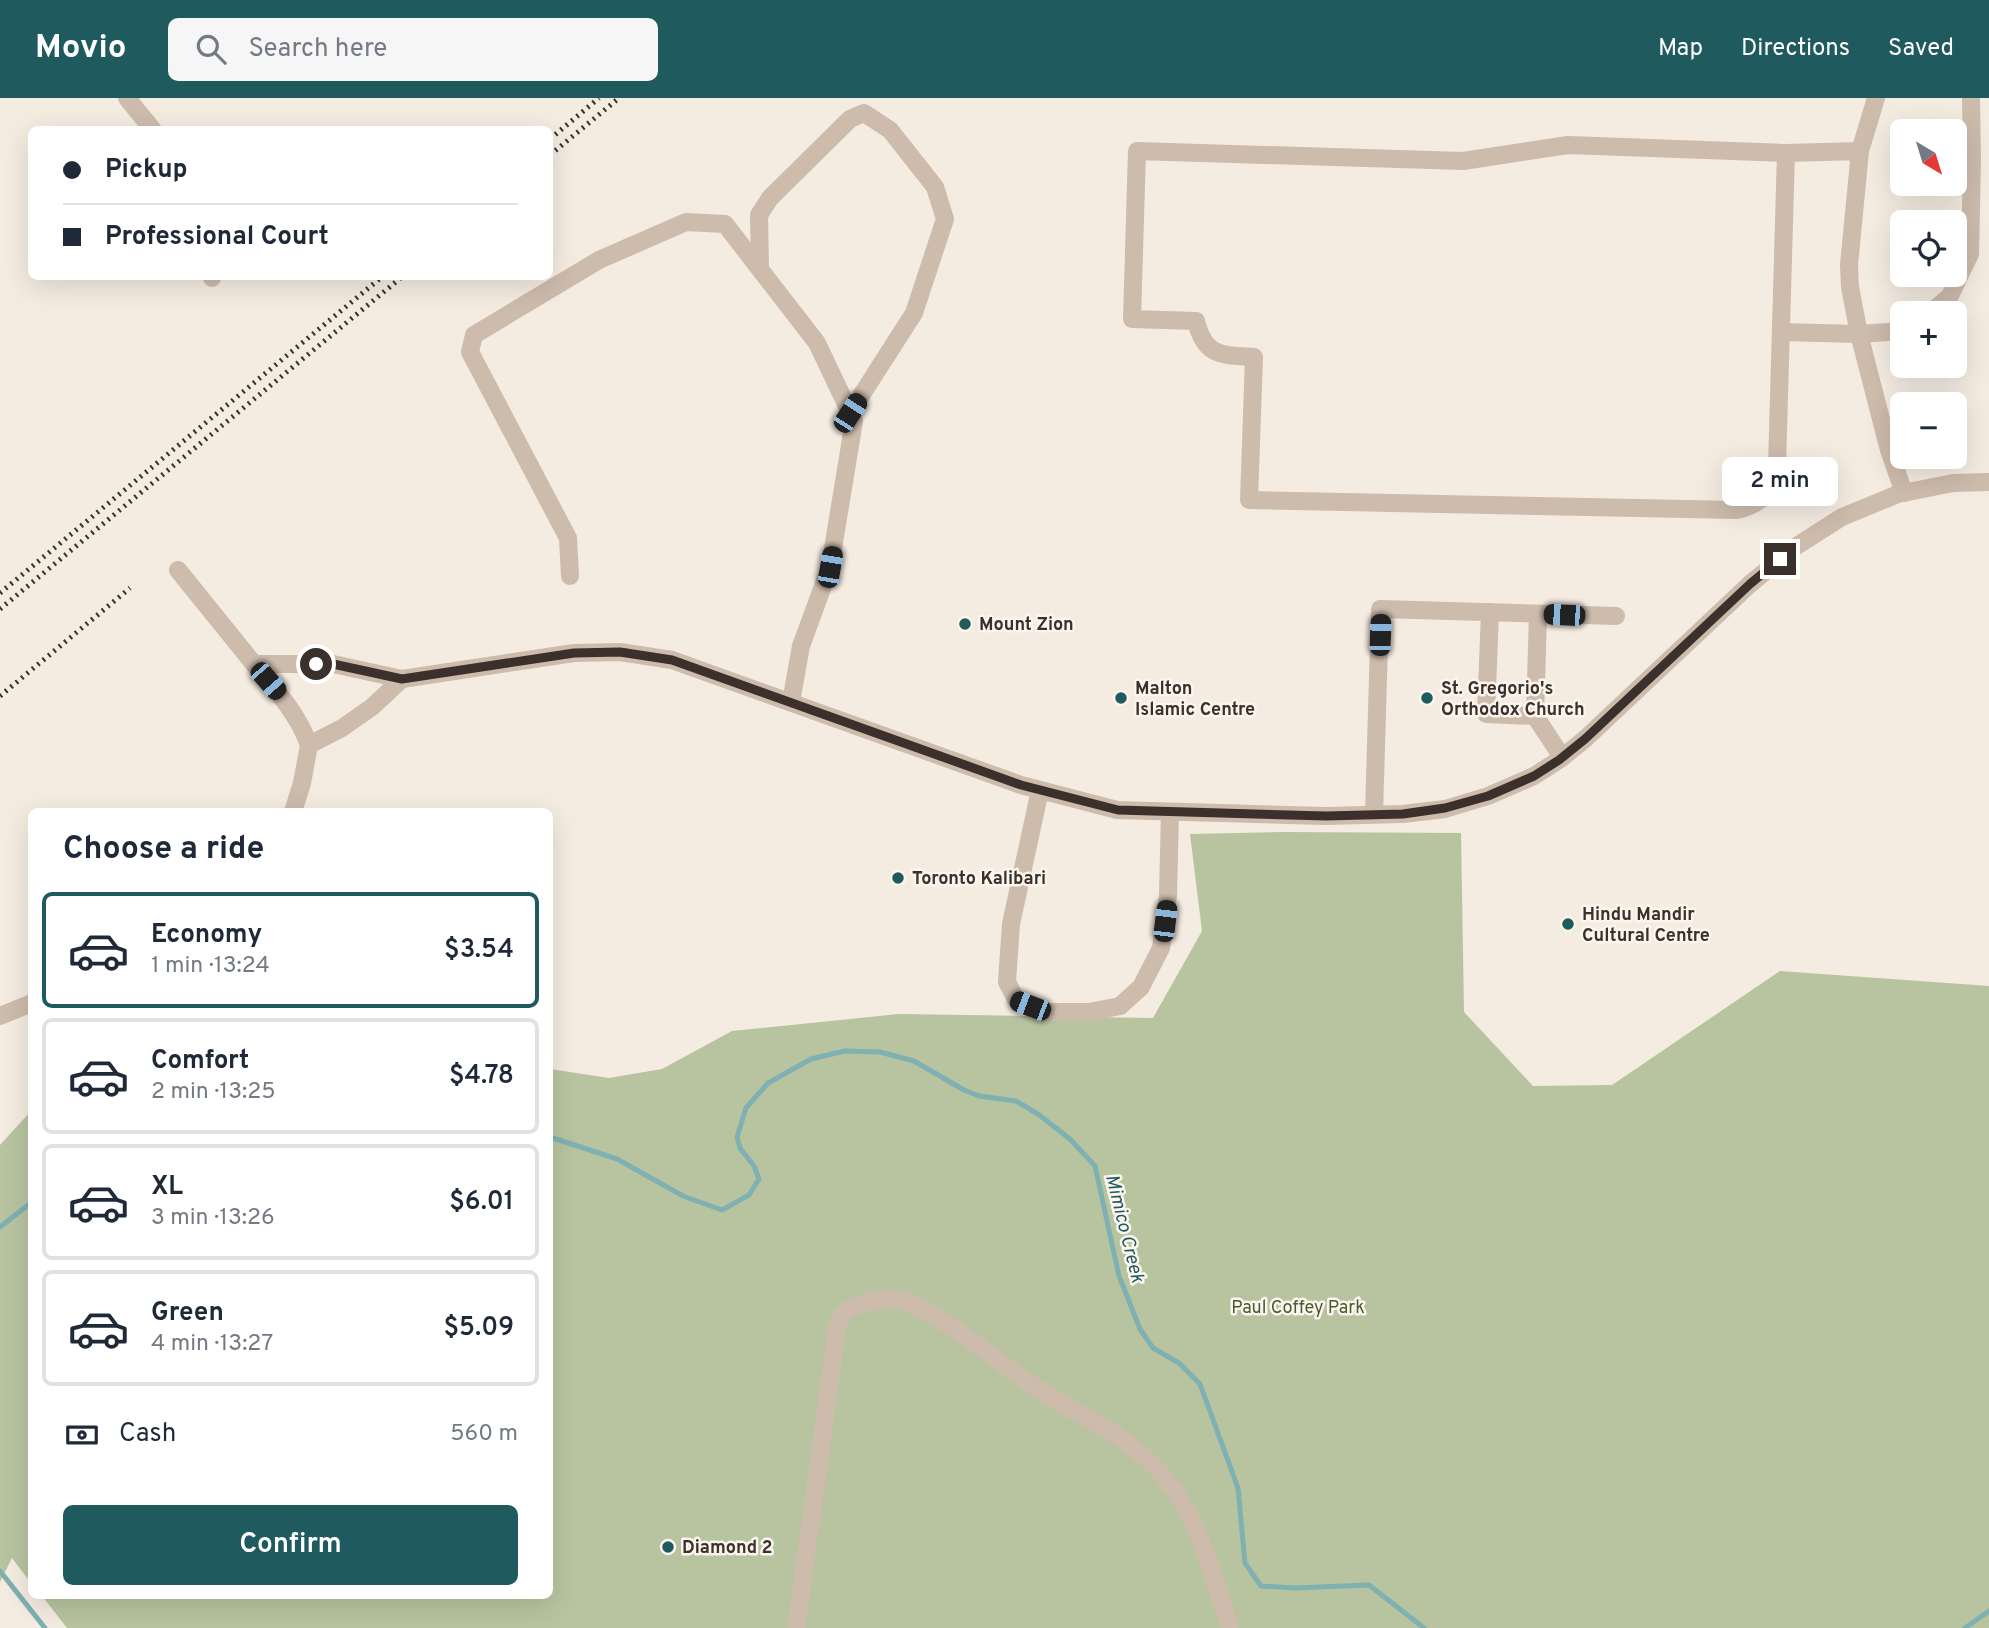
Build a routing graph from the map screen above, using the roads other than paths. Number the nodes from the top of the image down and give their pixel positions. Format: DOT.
graph roads {
  1 [pos="127,98"];
  2 [pos="1876,98"];
  3 [pos="1971,98"];
  4 [pos="150,126"];
  5 [pos="1860,151"];
  6 [pos="1786,153"];
  7 [pos="760,269"];
  8 [pos="1944,301"];
  9 [pos="1781,332"];
  10 [pos="1890,332"];
  11 [pos="1859,334"];
  12 [pos="850,413"];
  13 [pos="1989,482"];
  14 [pos="1903,493"];
  15 [pos="178,570"];
  16 [pos="570,576"];
  17 [pos="1490,612"];
  18 [pos="1538,614"];
  19 [pos="1616,616"];
  20 [pos="254,664"];
  21 [pos="402,679"];
  22 [pos="791,702"];
  23 [pos="1535,716"];
  24 [pos="309,745"];
  25 [pos="1562,757"];
  26 [pos="1040,790"];
  27 [pos="294,808"];
  28 [pos="1170,812"];
  29 [pos="1374,814"];
  30 [pos="28,1005"];
  31 [pos="0,1016"];
  32 [pos="796,1628"];
  33 [pos="1230,1628"];
  1 -- 4 [label="street"];
  2 -- 5 [label="street"];
  3 -- 8 [label="street"];
  5 -- 6 [label="street"];
  5 -- 11 [label="street"];
  6 -- 9 [label="street"];
  6 -- 9 [label="street"];
  7 -- 12 [label="street"];
  7 -- 12 [label="street"];
  7 -- 16 [label="street"];
  9 -- 11 [label="street"];
  10 -- 11 [label="street"];
  11 -- 14 [label="street"];
  12 -- 22 [label="street"];
  13 -- 14 [label="street"];
  14 -- 25 [label="street"];
  15 -- 20 [label="street"];
  17 -- 18 [label="street"];
  17 -- 23 [label="street"];
  17 -- 29 [label="street"];
  18 -- 19 [label="street"];
  18 -- 23 [label="street"];
  20 -- 21 [label="street"];
  20 -- 24 [label="street"];
  21 -- 22 [label="street"];
  21 -- 24 [label="street"];
  22 -- 26 [label="street"];
  23 -- 25 [label="street"];
  24 -- 27 [label="street"];
  25 -- 29 [label="street"];
  26 -- 28 [label="street"];
  26 -- 28 [label="street"];
  28 -- 29 [label="street"];
  30 -- 31 [label="street"];
  32 -- 33 [label="street"];
}
